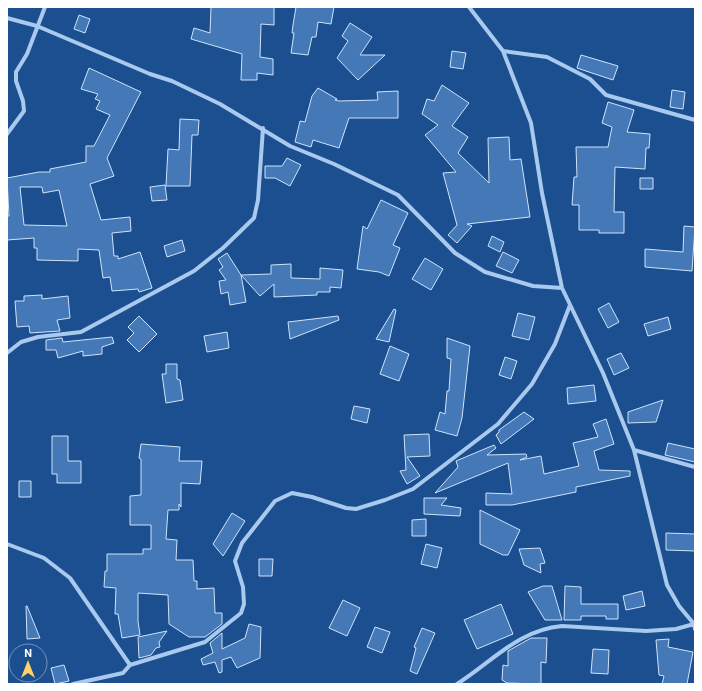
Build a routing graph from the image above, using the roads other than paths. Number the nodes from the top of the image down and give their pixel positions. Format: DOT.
graph roads {
  1 [pos="45,7"];
  2 [pos="469,7"];
  3 [pos="7,18"];
  4 [pos="37,26"];
  5 [pos="503,51"];
  6 [pos="695,120"];
  7 [pos="263,128"];
  8 [pos="7,134"];
  9 [pos="562,288"];
  10 [pos="570,305"];
  11 [pos="7,353"];
  12 [pos="634,450"];
  13 [pos="695,468"];
  14 [pos="7,544"];
  15 [pos="694,624"];
  16 [pos="695,629"];
  17 [pos="130,666"];
  18 [pos="73,684"];
  19 [pos="457,684"];
  1 -- 4 [label="street"];
  2 -- 5 [label="street"];
  3 -- 4 [label="street"];
  4 -- 7 [label="street"];
  4 -- 8 [label="street"];
  5 -- 6 [label="street"];
  5 -- 9 [label="street"];
  7 -- 9 [label="street"];
  7 -- 11 [label="street"];
  9 -- 10 [label="street"];
  10 -- 12 [label="street"];
  10 -- 17 [label="street"];
  12 -- 13 [label="street"];
  12 -- 15 [label="street"];
  14 -- 17 [label="street"];
  15 -- 16 [label="street"];
  15 -- 19 [label="street"];
  17 -- 18 [label="street"];
}
